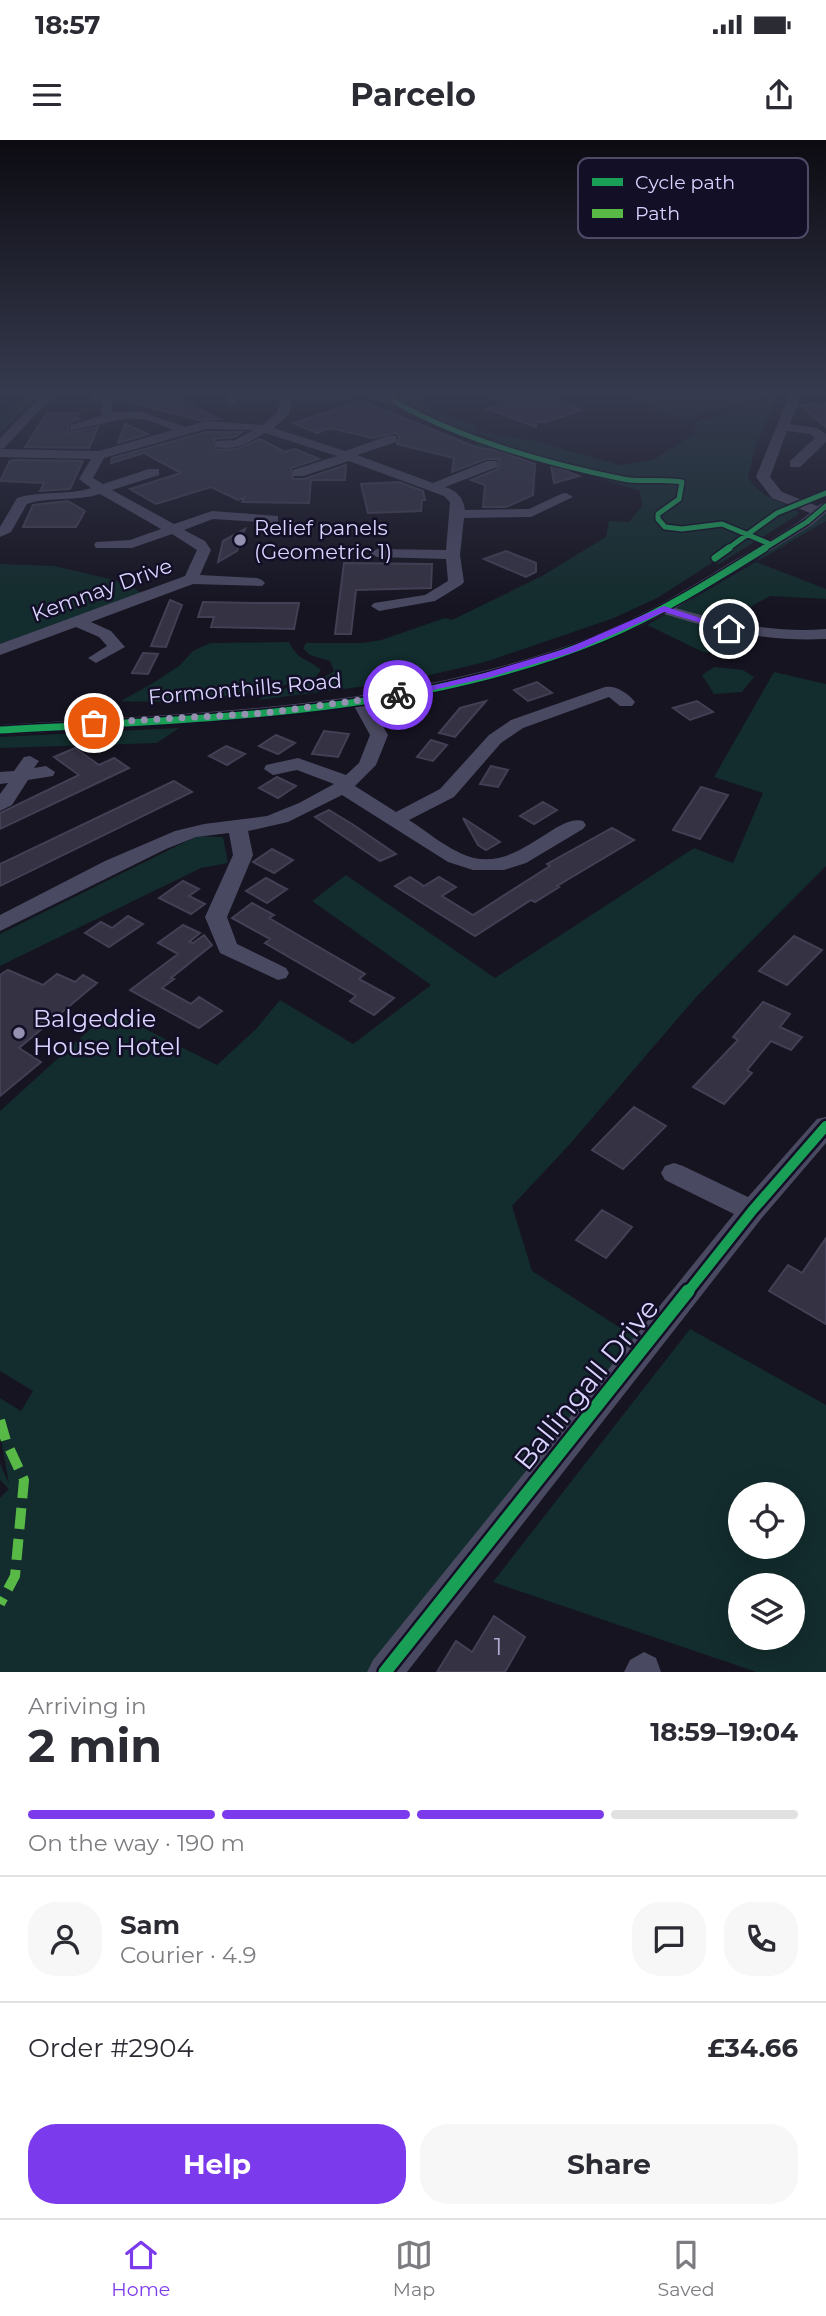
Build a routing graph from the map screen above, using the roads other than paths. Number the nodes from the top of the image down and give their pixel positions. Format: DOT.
graph roads {
  1 [pos="94,464"];
  2 [pos="323,464"];
  3 [pos="371,464"];
  4 [pos="491,464"];
  5 [pos="768,464"];
  6 [pos="155,472"];
  7 [pos="298,473"];
  8 [pos="433,487"];
  9 [pos="100,489"];
  10 [pos="566,497"];
  11 [pos="822,508"];
  12 [pos="458,514"];
  13 [pos="273,520"];
  14 [pos="173,528"];
  15 [pos="0,533"];
  16 [pos="101,545"];
  17 [pos="377,553"];
  18 [pos="453,555"];
  19 [pos="191,579"];
  20 [pos="257,583"];
  21 [pos="379,606"];
  22 [pos="664,609"];
  23 [pos="76,621"];
  24 [pos="826,634"];
  25 [pos="0,650"];
  26 [pos="96,657"];
  27 [pos="360,702"];
  28 [pos="626,702"];
  29 [pos="0,730"];
  30 [pos="273,769"];
  31 [pos="0,778"];
  32 [pos="344,784"];
  33 [pos="0,805"];
  34 [pos="396,818"];
  35 [pos="237,825"];
  36 [pos="576,825"];
  37 [pos="0,924"];
  38 [pos="278,973"];
  39 [pos="826,1126"];
  40 [pos="674,1173"];
  41 [pos="752,1212"];
  42 [pos="384,1672"];
  1 -- 9 [label="street"];
  2 -- 7 [label="street"];
  3 -- 8 [label="street"];
  4 -- 8 [label="street"];
  5 -- 11 [label="street"];
  6 -- 9 [label="street"];
  8 -- 12 [label="street"];
  9 -- 14 [label="street, Kemnay Drive"];
  9 -- 15 [label="street"];
  10 -- 12 [label="street"];
  11 -- 22 [label="street, Formonthills Road"];
  12 -- 18 [label="street"];
  13 -- 14 [label="street"];
  14 -- 16 [label="street"];
  14 -- 19 [label="street, Kemnay Drive"];
  17 -- 18 [label="street"];
  18 -- 21 [label="street"];
  19 -- 20 [label="street"];
  19 -- 23 [label="street, Kemnay Drive"];
  22 -- 24 [label="street"];
  22 -- 27 [label="street, Formonthills Road"];
  23 -- 25 [label="street, Kemnay Drive"];
  23 -- 26 [label="street"];
  27 -- 29 [label="street, Formonthills Road"];
  27 -- 32 [label="street"];
  28 -- 34 [label="street"];
  30 -- 32 [label="street"];
  31 -- 33 [label="street"];
  32 -- 34 [label="street"];
  32 -- 35 [label="street"];
  34 -- 36 [label="street"];
  35 -- 37 [label="street"];
  35 -- 38 [label="street"];
  39 -- 41 [label="street, Ballingall Drive"];
  40 -- 41 [label="street"];
  41 -- 42 [label="street, Ballingall Drive"];
}
